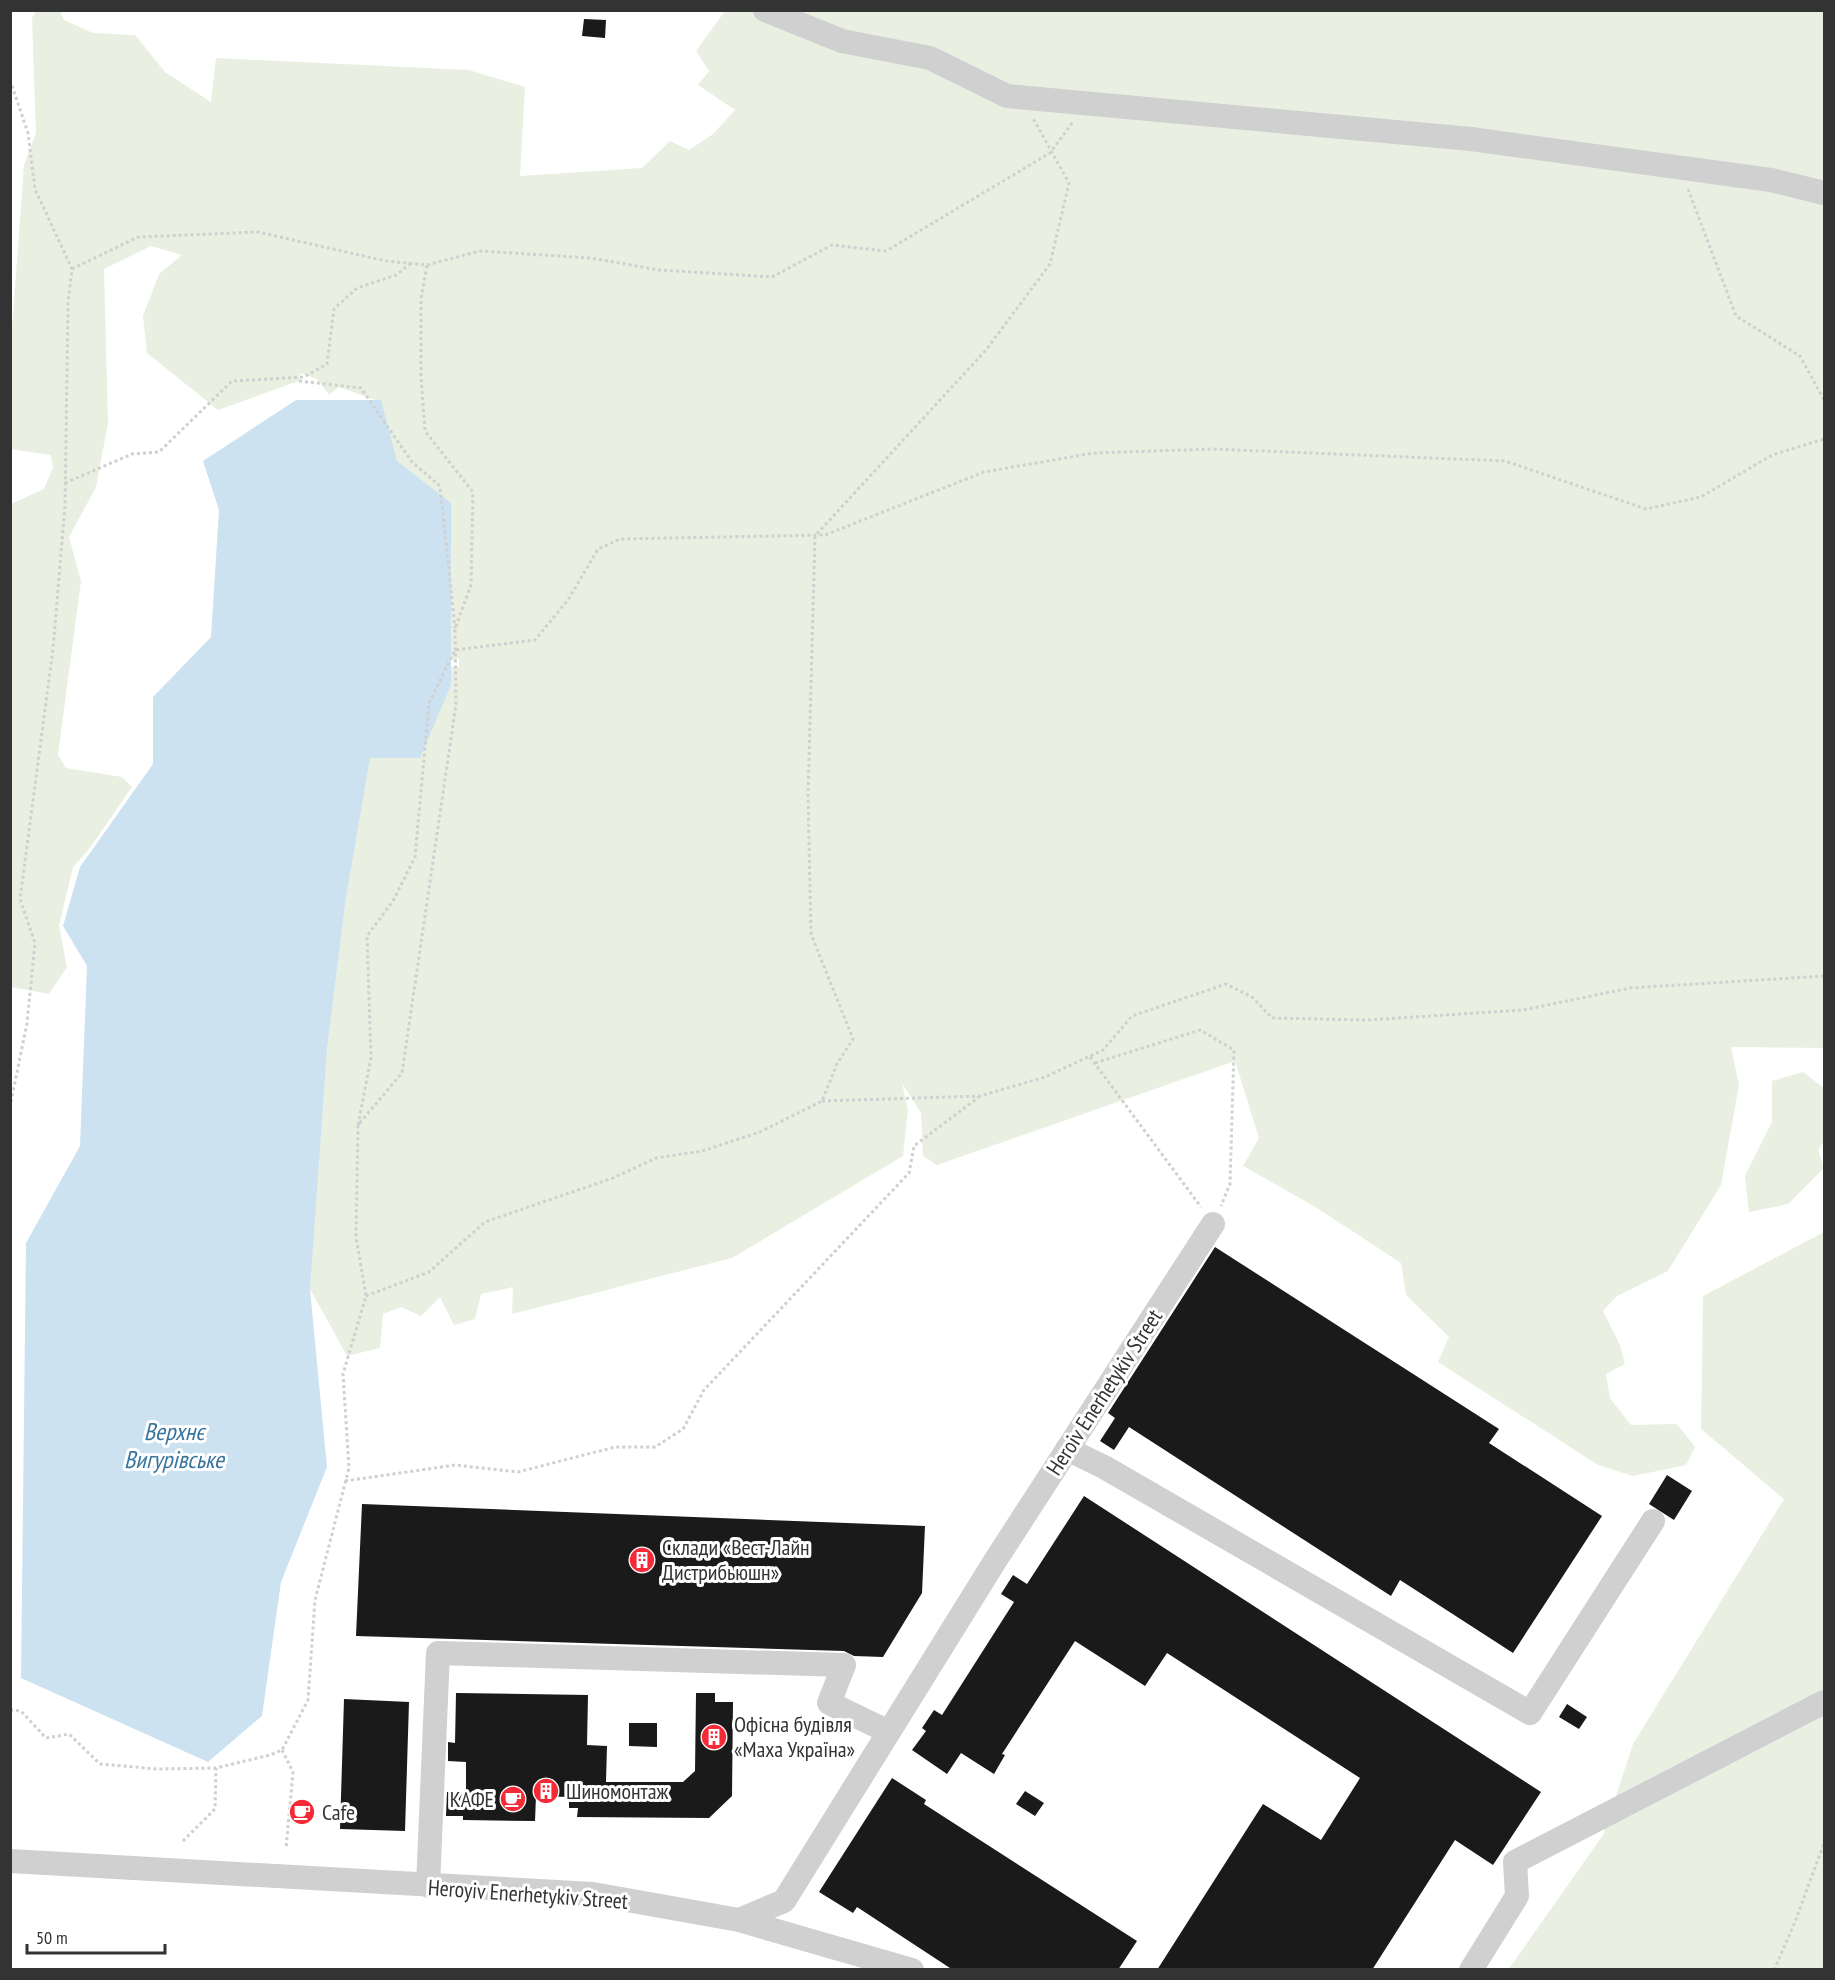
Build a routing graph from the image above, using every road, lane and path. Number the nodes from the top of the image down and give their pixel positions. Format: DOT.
graph roads {
  1 [pos="765,10"];
  2 [pos="10,80"];
  3 [pos="1022,97"];
  4 [pos="1087,103"];
  5 [pos="1050,153"];
  6 [pos="1681,167"];
  7 [pos="1824,193"];
  8 [pos="411,264"];
  9 [pos="427,265"];
  10 [pos="72,269"];
  11 [pos="299,381"];
  12 [pos="1824,400"];
  13 [pos="1824,439"];
  14 [pos="65,483"];
  15 [pos="815,536"];
  16 [pos="455,629"];
  17 [pos="455,650"];
  18 [pos="1824,976"];
  19 [pos="1090,1056"];
  20 [pos="1095,1063"];
  21 [pos="980,1096"];
  22 [pos="822,1101"];
  23 [pos="10,1107"];
  24 [pos="358,1125"];
  25 [pos="1213,1224"];
  26 [pos="366,1296"];
  27 [pos="1067,1449"];
  28 [pos="345,1481"];
  29 [pos="1653,1521"];
  30 [pos="1824,1702"];
  31 [pos="10,1710"];
  32 [pos="889,1732"];
  33 [pos="282,1750"];
  34 [pos="216,1768"];
  35 [pos="183,1841"];
  36 [pos="1824,1843"];
  37 [pos="286,1849"];
  38 [pos="10,1861"];
  39 [pos="428,1886"];
  40 [pos="739,1920"];
  41 [pos="912,1970"];
  42 [pos="1471,1970"];
  43 [pos="1774,1970"];
  1 -- 3 [label="street"];
  2 -- 10 [label="path"];
  3 -- 4 [label="street"];
  3 -- 5 [label="path"];
  4 -- 5 [label="path"];
  4 -- 6 [label="street"];
  5 -- 9 [label="path"];
  5 -- 15 [label="path"];
  6 -- 7 [label="street"];
  6 -- 12 [label="path"];
  8 -- 9 [label="path"];
  8 -- 10 [label="path"];
  8 -- 14 [label="path"];
  9 -- 16 [label="path"];
  10 -- 14 [label="path"];
  11 -- 16 [label="path"];
  13 -- 15 [label="path"];
  14 -- 23 [label="path"];
  15 -- 17 [label="path"];
  15 -- 22 [label="path"];
  16 -- 17 [label="path"];
  17 -- 24 [label="path"];
  17 -- 24 [label="path"];
  18 -- 19 [label="path"];
  19 -- 20 [label="path"];
  19 -- 21 [label="path"];
  20 -- 25 [label="path"];
  20 -- 25 [label="path"];
  21 -- 22 [label="path"];
  21 -- 28 [label="path"];
  22 -- 26 [label="path"];
  24 -- 26 [label="path"];
  25 -- 27 [label="street, Heroiv Enerhetykiv Street"];
  26 -- 28 [label="path"];
  27 -- 29 [label="street"];
  27 -- 32 [label="street, Heroiv Enerhetykiv Street"];
  28 -- 33 [label="path"];
  30 -- 42 [label="street"];
  31 -- 34 [label="path"];
  32 -- 39 [label="street"];
  32 -- 40 [label="street"];
  33 -- 34 [label="path"];
  33 -- 37 [label="path"];
  34 -- 35 [label="path"];
  36 -- 43 [label="path"];
  38 -- 39 [label="street, Heroyiv Enerhetykiv Street"];
  39 -- 40 [label="street, Heroyiv Enerhetykiv Street"];
  40 -- 41 [label="street, Heroyiv Enerhetykiv Street"];
}
